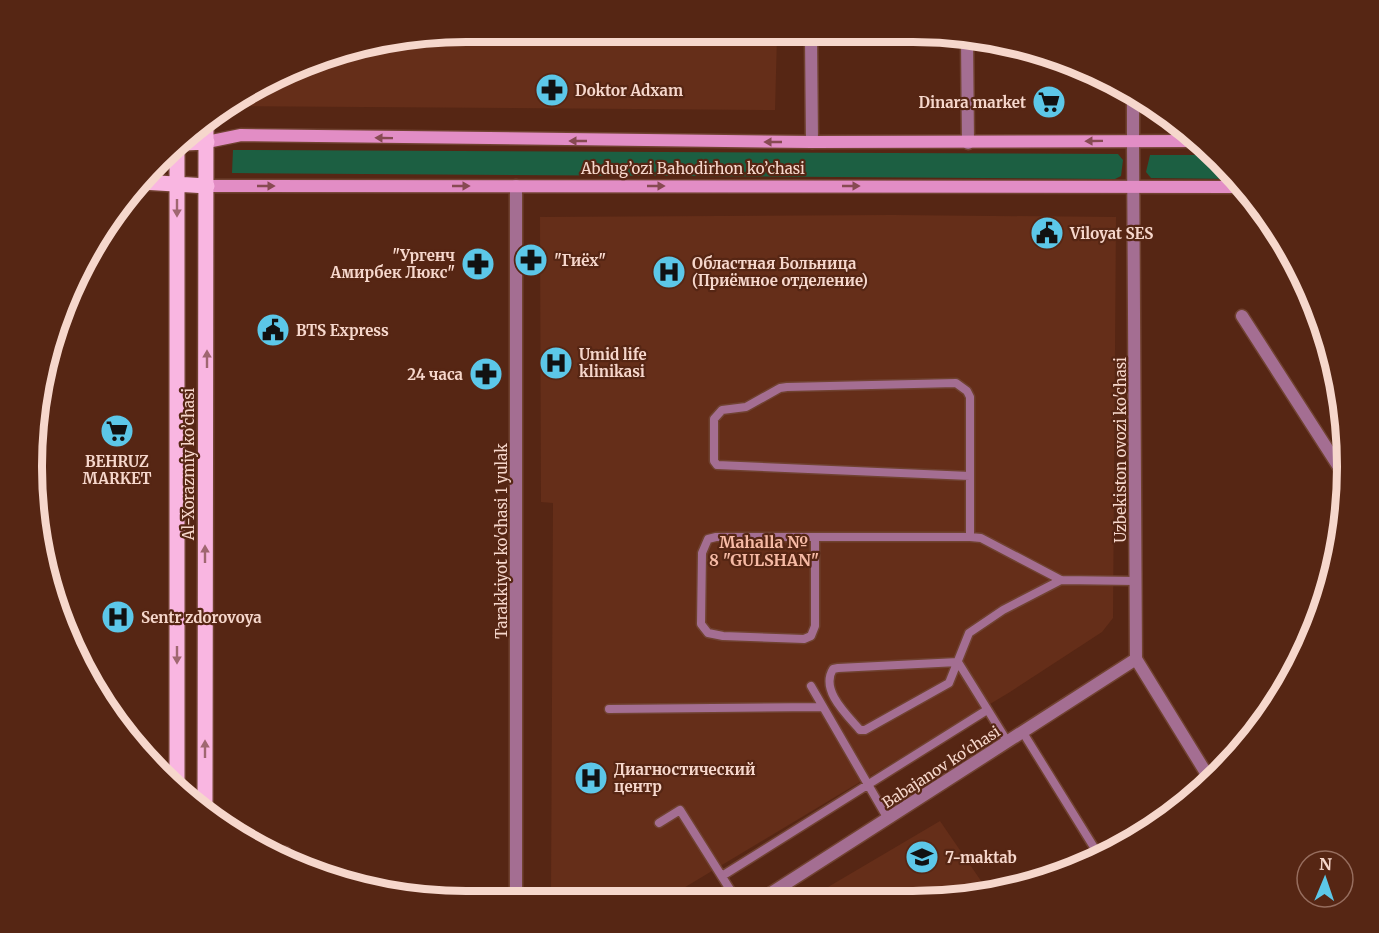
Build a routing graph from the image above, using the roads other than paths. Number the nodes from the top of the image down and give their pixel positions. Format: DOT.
graph roads {
  1 [pos="811,42"];
  2 [pos="967,46"];
  3 [pos="1133,104"];
  4 [pos="206,131"];
  5 [pos="1133,141"];
  6 [pos="1185,141"];
  7 [pos="207,142"];
  8 [pos="812,142"];
  9 [pos="968,142"];
  10 [pos="192,143"];
  11 [pos="177,156"];
  12 [pos="151,183"];
  13 [pos="177,184"];
  14 [pos="207,186"];
  15 [pos="516,186"];
  16 [pos="1133,186"];
  17 [pos="1232,187"];
  18 [pos="1242,316"];
  19 [pos="1337,464"];
  20 [pos="970,476"];
  21 [pos="815,537"];
  22 [pos="970,537"];
  23 [pos="1060,580"];
  24 [pos="1136,581"];
  25 [pos="1136,658"];
  26 [pos="958,662"];
  27 [pos="811,686"];
  28 [pos="823,707"];
  29 [pos="609,709"];
  30 [pos="987,710"];
  31 [pos="1022,731"];
  32 [pos="1006,741"];
  33 [pos="1206,773"];
  34 [pos="177,777"];
  35 [pos="867,783"];
  36 [pos="205,801"];
  37 [pos="888,819"];
  38 [pos="659,823"];
  39 [pos="1095,849"];
  40 [pos="722,876"];
  41 [pos="516,891"];
  42 [pos="731,891"];
  43 [pos="775,891"];
  1 -- 8 [label="street"];
  2 -- 9 [label="street"];
  3 -- 5 [label="street, Uzbekiston ovozi ko'chasi"];
  4 -- 7 [label="main road, Al-Xorazmiy ko’chasi"];
  5 -- 6 [label="main road, Abdug’ozi Bahodirhon ko’chasi"];
  5 -- 9 [label="main road, Abdug’ozi Bahodirhon ko’chasi, one-way"];
  5 -- 16 [label="street, Uzbekiston ovozi ko'chasi"];
  8 -- 7 [label="main road, Abdug’ozi Bahodirhon ko’chasi, one-way"];
  7 -- 10 [label="main road, Abdug’ozi Bahodirhon ko’chasi"];
  7 -- 14 [label="main road, Al-Xorazmiy ko’chasi"];
  8 -- 9 [label="main road, Abdug’ozi Bahodirhon ko’chasi"];
  11 -- 13 [label="main road, Al-Xorazmiy ko’chasi"];
  12 -- 13 [label="main road, Abdug’ozi Bahodirhon ko’chasi"];
  13 -- 14 [label="main road, Abdug’ozi Bahodirhon ko’chasi"];
  13 -- 34 [label="main road, Al-Xorazmiy ko’chasi, one-way"];
  14 -- 15 [label="main road, Abdug’ozi Bahodirhon ko’chasi, one-way"];
  36 -- 14 [label="main road, Al-Xorazmiy ko’chasi, one-way"];
  15 -- 16 [label="main road, Abdug’ozi Bahodirhon ko’chasi, one-way"];
  15 -- 41 [label="street, Tarakkiyot ko'chasi 1 yulak"];
  16 -- 17 [label="main road, Abdug’ozi Bahodirhon ko’chasi"];
  16 -- 24 [label="street, Uzbekiston ovozi ko'chasi"];
  18 -- 19 [label="street"];
  20 -- 20 [label="lane"];
  20 -- 22 [label="lane"];
  21 -- 21 [label="lane"];
  21 -- 22 [label="lane"];
  22 -- 23 [label="lane"];
  23 -- 24 [label="lane"];
  23 -- 26 [label="lane"];
  24 -- 25 [label="street, Uzbekiston ovozi ko'chasi"];
  25 -- 31 [label="street, Babajanov ko'chasi"];
  25 -- 33 [label="street"];
  26 -- 26 [label="lane"];
  26 -- 30 [label="lane"];
  27 -- 28 [label="lane"];
  28 -- 29 [label="lane"];
  28 -- 35 [label="lane"];
  30 -- 32 [label="lane"];
  30 -- 35 [label="lane"];
  31 -- 32 [label="street, Babajanov ko'chasi"];
  31 -- 39 [label="lane"];
  32 -- 37 [label="street, Babajanov ko'chasi"];
  35 -- 37 [label="lane"];
  35 -- 40 [label="lane"];
  37 -- 43 [label="street, Babajanov ko'chasi"];
  38 -- 40 [label="lane"];
  40 -- 42 [label="lane"];
}
